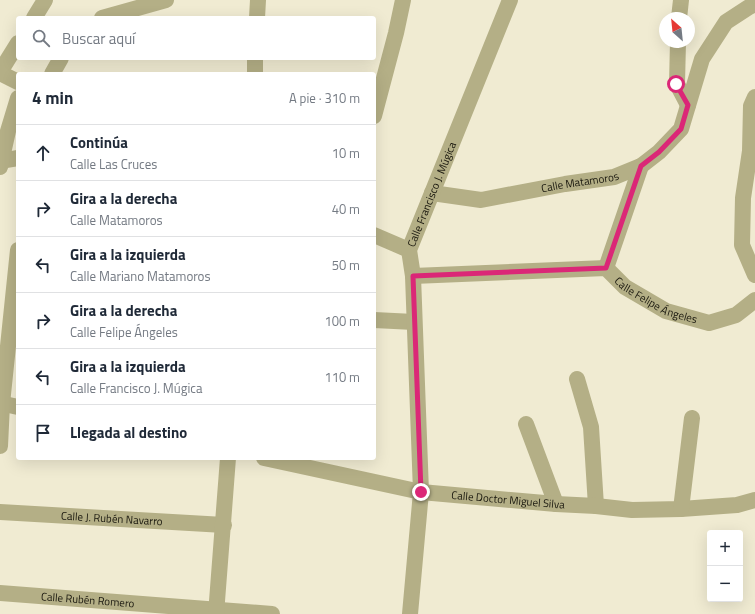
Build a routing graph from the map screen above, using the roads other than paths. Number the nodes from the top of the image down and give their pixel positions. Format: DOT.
graph roads {
  1 [pos="45,0"];
  2 [pos="166,0"];
  3 [pos="258,0"];
  4 [pos="403,0"];
  5 [pos="510,0"];
  6 [pos="681,0"];
  7 [pos="755,4"];
  8 [pos="680,12"];
  9 [pos="35,16"];
  10 [pos="109,16"];
  11 [pos="257,16"];
  12 [pos="16,46"];
  13 [pos="678,48"];
  14 [pos="59,60"];
  15 [pos="255,60"];
  16 [pos="53,72"];
  17 [pos="255,72"];
  18 [pos="0,73"];
  19 [pos="16,81"];
  20 [pos="755,97"];
  21 [pos="16,105"];
  22 [pos="688,105"];
  23 [pos="376,108"];
  24 [pos="16,159"];
  25 [pos="0,163"];
  26 [pos="641,166"];
  27 [pos="432,194"];
  28 [pos="376,236"];
  29 [pos="409,250"];
  30 [pos="16,262"];
  31 [pos="606,268"];
  32 [pos="755,275"];
  33 [pos="413,276"];
  34 [pos="10,300"];
  35 [pos="755,300"];
  36 [pos="376,320"];
  37 [pos="414,322"];
  38 [pos="576,379"];
  39 [pos="1,404"];
  40 [pos="16,407"];
  41 [pos="692,418"];
  42 [pos="526,424"];
  43 [pos="0,446"];
  44 [pos="228,460"];
  45 [pos="273,460"];
  46 [pos="421,492"];
  47 [pos="755,500"];
  48 [pos="556,504"];
  49 [pos="596,506"];
  50 [pos="681,510"];
  51 [pos="0,512"];
  52 [pos="224,525"];
  53 [pos="0,593"];
  54 [pos="216,612"];
  55 [pos="272,614"];
  56 [pos="410,614"];
  1 -- 9 [label="street"];
  2 -- 10 [label="street"];
  3 -- 11 [label="street"];
  4 -- 23 [label="street"];
  5 -- 27 [label="street, Calle Francisco J. Múgica"];
  6 -- 8 [label="street"];
  7 -- 22 [label="street, Calle Matamoros"];
  12 -- 18 [label="street"];
  13 -- 22 [label="street"];
  14 -- 16 [label="street"];
  15 -- 17 [label="street"];
  18 -- 19 [label="street"];
  20 -- 32 [label="street"];
  21 -- 25 [label="street"];
  22 -- 26 [label="street, Calle Matamoros"];
  24 -- 25 [label="street"];
  26 -- 27 [label="street, Calle Matamoros"];
  26 -- 31 [label="street"];
  27 -- 29 [label="street, Calle Francisco J. Múgica"];
  28 -- 29 [label="street"];
  29 -- 33 [label="street, Calle Francisco J. Múgica"];
  30 -- 34 [label="street"];
  31 -- 33 [label="street, Calle Felipe Ángeles"];
  31 -- 35 [label="street, Calle Felipe Ángeles"];
  33 -- 37 [label="street, Calle Francisco J. Múgica"];
  34 -- 39 [label="street"];
  36 -- 37 [label="street"];
  37 -- 46 [label="street, Calle Francisco J. Múgica"];
  38 -- 49 [label="street"];
  39 -- 40 [label="street"];
  39 -- 43 [label="street"];
  41 -- 50 [label="street"];
  42 -- 48 [label="street"];
  44 -- 52 [label="street"];
  45 -- 46 [label="street, Calle Doctor Miguel Silva"];
  46 -- 48 [label="street, Calle Doctor Miguel Silva"];
  46 -- 56 [label="street, Calle Francisco J. Múgica"];
  47 -- 50 [label="street, Calle Doctor Miguel Silva"];
  48 -- 49 [label="street, Calle Doctor Miguel Silva"];
  49 -- 50 [label="street, Calle Doctor Miguel Silva"];
  51 -- 52 [label="street, Calle J. Rubén Navarro"];
  52 -- 54 [label="street"];
  53 -- 54 [label="street, Calle Rubén Romero"];
  54 -- 55 [label="street, Calle Rubén Romero"];
}
